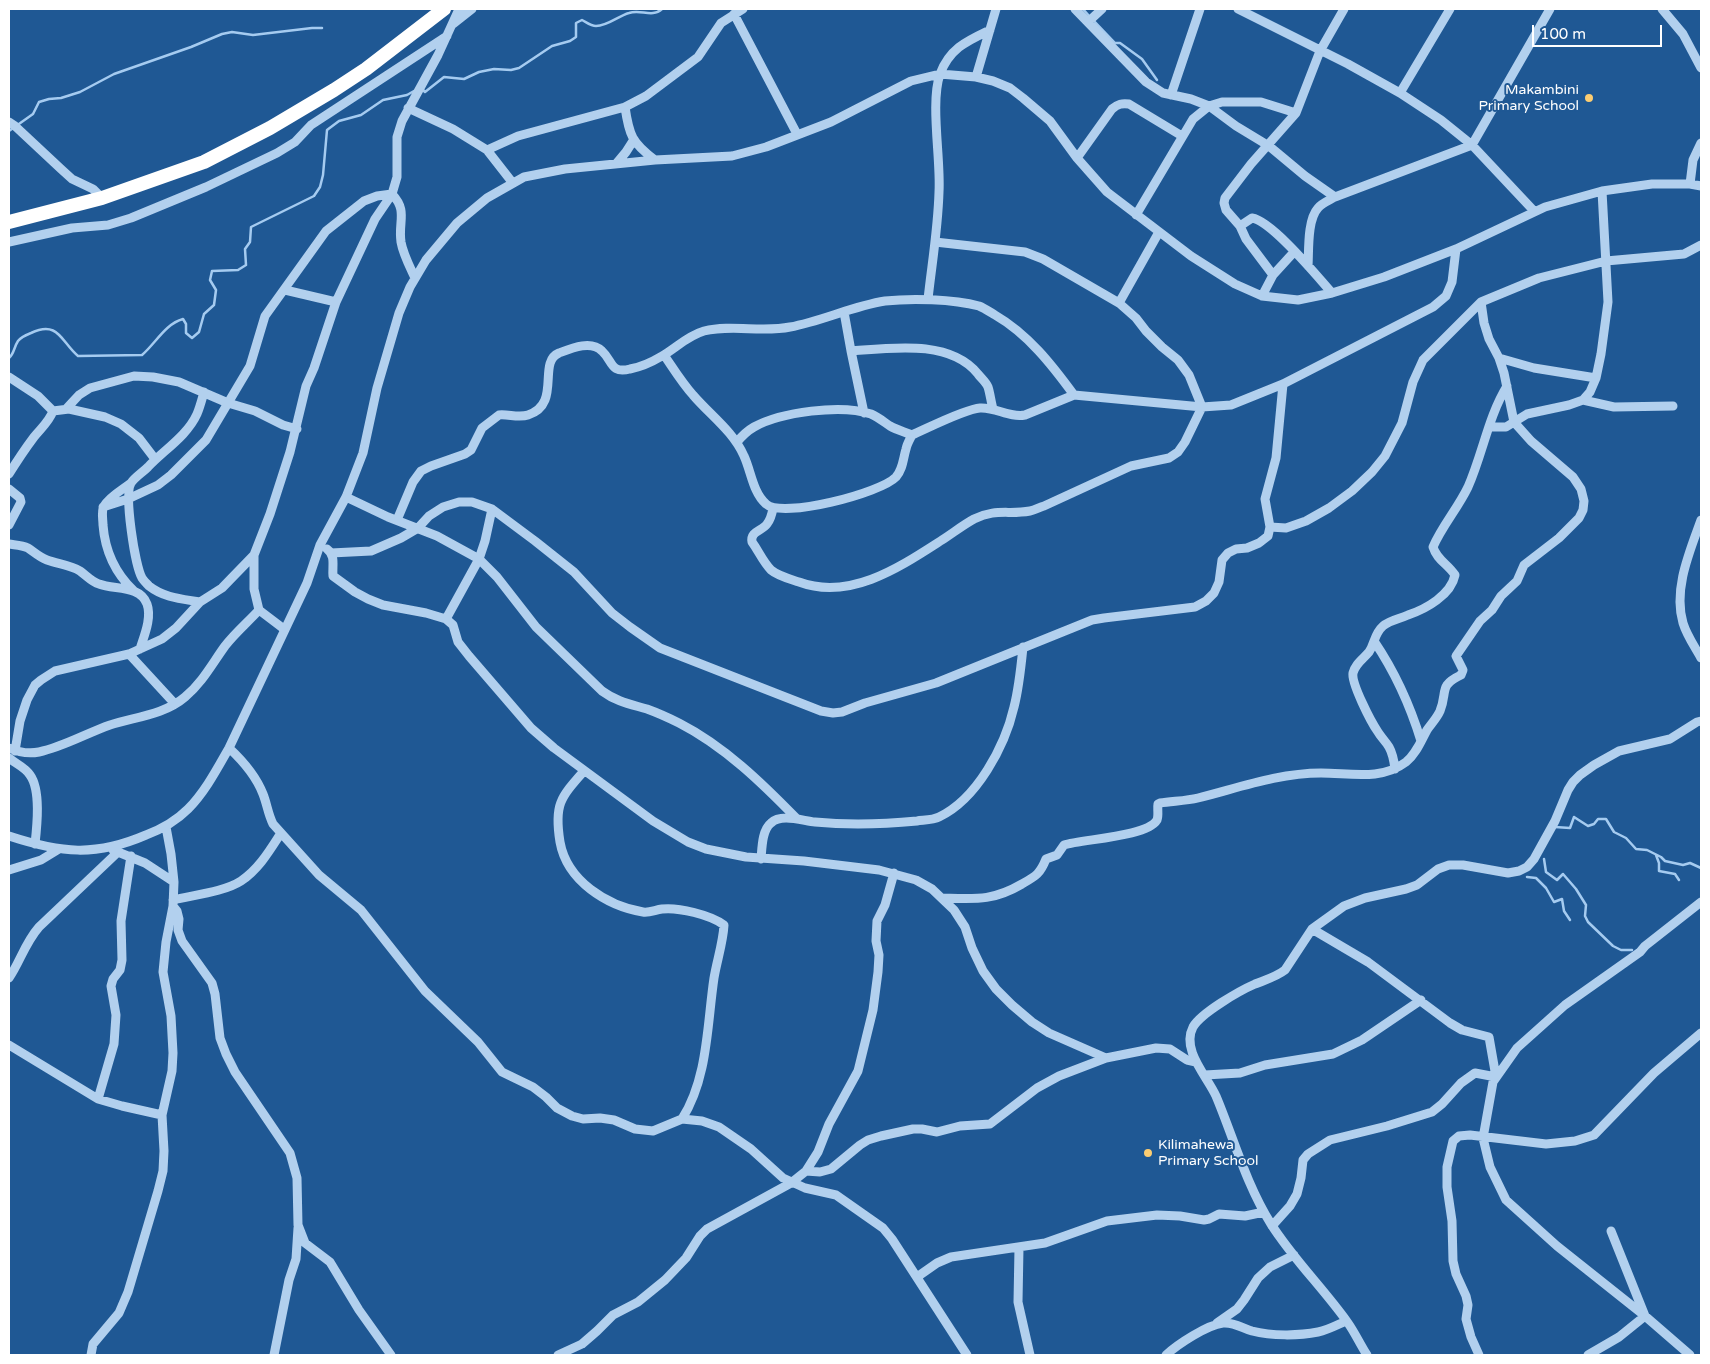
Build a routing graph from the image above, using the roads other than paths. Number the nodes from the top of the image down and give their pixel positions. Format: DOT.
graph roads {
  1 [pos="444,9"];
  2 [pos="459,9"];
  3 [pos="472,9"];
  4 [pos="742,9"];
  5 [pos="996,9"];
  6 [pos="1075,9"];
  7 [pos="1102,9"];
  8 [pos="1200,9"];
  9 [pos="1238,9"];
  10 [pos="1344,9"];
  11 [pos="1450,9"];
  12 [pos="1550,9"];
  13 [pos="1666,10"];
  14 [pos="1250,12"];
  15 [pos="734,14"];
  16 [pos="1088,22"];
  17 [pos="451,26"];
  18 [pos="990,30"];
  19 [pos="447,36"];
  20 [pos="1320,50"];
  21 [pos="1698,56"];
  22 [pos="1701,68"];
  23 [pos="940,74"];
  24 [pos="976,76"];
  25 [pos="1400,93"];
  26 [pos="1171,95"];
  27 [pos="1209,106"];
  28 [pos="625,107"];
  29 [pos="408,108"];
  30 [pos="1296,113"];
  31 [pos="9,122"];
  32 [pos="797,134"];
  33 [pos="1182,136"];
  34 [pos="633,141"];
  35 [pos="1701,143"];
  36 [pos="1472,145"];
  37 [pos="1269,146"];
  38 [pos="487,150"];
  39 [pos="1077,158"];
  40 [pos="654,160"];
  41 [pos="616,164"];
  42 [pos="512,182"];
  43 [pos="1690,184"];
  44 [pos="1701,186"];
  45 [pos="1602,191"];
  46 [pos="392,194"];
  47 [pos="1335,197"];
  48 [pos="102,198"];
  49 [pos="1534,211"];
  50 [pos="1136,215"];
  51 [pos="9,222"];
  52 [pos="1240,226"];
  53 [pos="1159,232"];
  54 [pos="9,242"];
  55 [pos="935,242"];
  56 [pos="1701,245"];
  57 [pos="1456,249"];
  58 [pos="1294,252"];
  59 [pos="1606,260"];
  60 [pos="1308,266"];
  61 [pos="1272,276"];
  62 [pos="415,278"];
  63 [pos="284,290"];
  64 [pos="1332,293"];
  65 [pos="1262,296"];
  66 [pos="928,299"];
  67 [pos="336,302"];
  68 [pos="1481,302"];
  69 [pos="1119,303"];
  70 [pos="844,312"];
  71 [pos="851,352"];
  72 [pos="664,355"];
  73 [pos="1499,358"];
  74 [pos="9,377"];
  75 [pos="1596,378"];
  76 [pos="1283,384"];
  77 [pos="1507,386"];
  78 [pos="204,392"];
  79 [pos="1074,395"];
  80 [pos="1583,400"];
  81 [pos="228,403"];
  82 [pos="1673,406"];
  83 [pos="1202,407"];
  84 [pos="66,409"];
  85 [pos="993,409"];
  86 [pos="53,411"];
  87 [pos="864,412"];
  88 [pos="1514,422"];
  89 [pos="1489,427"];
  90 [pos="296,429"];
  91 [pos="912,435"];
  92 [pos="737,442"];
  93 [pos="155,459"];
  94 [pos="9,474"];
  95 [pos="131,483"];
  96 [pos="9,489"];
  97 [pos="346,497"];
  98 [pos="128,499"];
  99 [pos="103,507"];
  100 [pos="773,508"];
  101 [pos="492,509"];
  102 [pos="397,520"];
  103 [pos="1701,520"];
  104 [pos="9,525"];
  105 [pos="1270,527"];
  106 [pos="418,528"];
  107 [pos="9,544"];
  108 [pos="320,545"];
  109 [pos="331,553"];
  110 [pos="254,555"];
  111 [pos="479,559"];
  112 [pos="134,591"];
  113 [pos="200,602"];
  114 [pos="259,610"];
  115 [pos="446,619"];
  116 [pos="284,629"];
  117 [pos="1374,641"];
  118 [pos="1023,647"];
  119 [pos="140,649"];
  120 [pos="129,654"];
  121 [pos="1701,658"];
  122 [pos="175,704"];
  123 [pos="1701,721"];
  124 [pos="1421,741"];
  125 [pos="229,748"];
  126 [pos="11,752"];
  127 [pos="1395,769"];
  128 [pos="584,771"];
  129 [pos="797,819"];
  130 [pos="166,827"];
  131 [pos="281,833"];
  132 [pos="9,836"];
  133 [pos="35,844"];
  134 [pos="108,848"];
  135 [pos="59,849"];
  136 [pos="118,852"];
  137 [pos="130,856"];
  138 [pos="761,859"];
  139 [pos="9,870"];
  140 [pos="894,873"];
  141 [pos="174,882"];
  142 [pos="943,898"];
  143 [pos="1701,902"];
  144 [pos="173,903"];
  145 [pos="1312,929"];
  146 [pos="9,978"];
  147 [pos="1421,1000"];
  148 [pos="1701,1033"];
  149 [pos="9,1045"];
  150 [pos="1106,1058"];
  151 [pos="1196,1062"];
  152 [pos="1205,1075"];
  153 [pos="1496,1076"];
  154 [pos="98,1099"];
  155 [pos="162,1115"];
  156 [pos="682,1119"];
  157 [pos="1484,1138"];
  158 [pos="806,1171"];
  159 [pos="791,1182"];
  160 [pos="1264,1212"];
  161 [pos="298,1225"];
  162 [pos="1272,1226"];
  163 [pos="1611,1231"];
  164 [pos="1019,1248"];
  165 [pos="1294,1255"];
  166 [pos="917,1277"];
  167 [pos="1645,1316"];
  168 [pos="1346,1321"];
  169 [pos="1215,1325"];
  170 [pos="91,1355"];
  171 [pos="274,1355"];
  172 [pos="391,1355"];
  173 [pos="558,1355"];
  174 [pos="967,1355"];
  175 [pos="1030,1355"];
  176 [pos="1166,1355"];
  177 [pos="1366,1355"];
  178 [pos="1479,1355"];
  179 [pos="1588,1355"];
  180 [pos="1690,1355"];
  1 -- 48 [label="highway"];
  2 -- 17 [label="street"];
  3 -- 17 [label="street"];
  4 -- 15 [label="street"];
  5 -- 18 [label="street"];
  6 -- 16 [label="street"];
  7 -- 16 [label="street"];
  8 -- 26 [label="street"];
  9 -- 14 [label="street"];
  10 -- 20 [label="street"];
  11 -- 25 [label="street"];
  12 -- 36 [label="street"];
  13 -- 21 [label="street"];
  14 -- 20 [label="street"];
  15 -- 28 [label="street"];
  15 -- 32 [label="street"];
  16 -- 26 [label="street"];
  17 -- 19 [label="street"];
  18 -- 23 [label="street"];
  18 -- 24 [label="street"];
  19 -- 29 [label="street"];
  19 -- 54 [label="street"];
  20 -- 25 [label="street"];
  20 -- 30 [label="street"];
  21 -- 22 [label="street"];
  23 -- 24 [label="street"];
  23 -- 32 [label="street"];
  23 -- 55 [label="street"];
  24 -- 39 [label="street"];
  25 -- 36 [label="street"];
  26 -- 27 [label="street"];
  27 -- 30 [label="street"];
  27 -- 33 [label="street"];
  27 -- 37 [label="street"];
  28 -- 34 [label="street"];
  28 -- 38 [label="street"];
  29 -- 38 [label="street"];
  29 -- 46 [label="street"];
  30 -- 37 [label="street"];
  31 -- 48 [label="street"];
  32 -- 40 [label="street"];
  33 -- 39 [label="street"];
  33 -- 50 [label="street"];
  34 -- 40 [label="street"];
  34 -- 41 [label="street"];
  35 -- 43 [label="street"];
  36 -- 47 [label="street"];
  36 -- 49 [label="street"];
  37 -- 47 [label="street"];
  37 -- 52 [label="street"];
  38 -- 42 [label="street"];
  39 -- 50 [label="street"];
  40 -- 41 [label="street"];
  41 -- 42 [label="street"];
  42 -- 62 [label="street"];
  43 -- 44 [label="street"];
  43 -- 45 [label="street"];
  45 -- 49 [label="street"];
  45 -- 59 [label="street"];
  46 -- 62 [label="street"];
  46 -- 63 [label="street"];
  46 -- 67 [label="street"];
  47 -- 60 [label="street"];
  48 -- 51 [label="highway"];
  49 -- 57 [label="street"];
  50 -- 53 [label="street"];
  52 -- 58 [label="street"];
  52 -- 61 [label="street"];
  53 -- 65 [label="street"];
  53 -- 69 [label="street"];
  55 -- 66 [label="street"];
  55 -- 69 [label="street"];
  56 -- 59 [label="street"];
  57 -- 64 [label="street"];
  57 -- 76 [label="street"];
  58 -- 60 [label="street"];
  58 -- 61 [label="street"];
  59 -- 68 [label="street"];
  59 -- 75 [label="street"];
  60 -- 64 [label="street"];
  61 -- 65 [label="street"];
  62 -- 97 [label="street"];
  63 -- 67 [label="street"];
  63 -- 81 [label="street"];
  64 -- 65 [label="street"];
  66 -- 70 [label="street"];
  66 -- 79 [label="street"];
  67 -- 90 [label="street"];
  68 -- 73 [label="street"];
  68 -- 105 [label="street"];
  69 -- 83 [label="street"];
  70 -- 71 [label="street"];
  70 -- 72 [label="street"];
  71 -- 85 [label="street"];
  71 -- 87 [label="street"];
  72 -- 92 [label="street"];
  72 -- 102 [label="street"];
  73 -- 75 [label="street"];
  73 -- 77 [label="street"];
  74 -- 86 [label="street"];
  75 -- 80 [label="street"];
  76 -- 83 [label="street"];
  76 -- 105 [label="street"];
  77 -- 88 [label="street"];
  77 -- 89 [label="street"];
  78 -- 81 [label="street"];
  78 -- 84 [label="street"];
  78 -- 93 [label="street"];
  79 -- 83 [label="street"];
  79 -- 85 [label="street"];
  80 -- 82 [label="street"];
  80 -- 88 [label="street"];
  81 -- 90 [label="street"];
  81 -- 98 [label="street"];
  83 -- 100 [label="street"];
  84 -- 86 [label="street"];
  84 -- 93 [label="street"];
  85 -- 91 [label="street"];
  86 -- 94 [label="street"];
  87 -- 91 [label="street"];
  87 -- 92 [label="street"];
  88 -- 89 [label="street"];
  88 -- 124 [label="street"];
  89 -- 117 [label="street"];
  90 -- 110 [label="street"];
  91 -- 100 [label="street"];
  92 -- 100 [label="street"];
  93 -- 95 [label="street"];
  95 -- 98 [label="street"];
  95 -- 99 [label="street"];
  96 -- 104 [label="street"];
  97 -- 102 [label="street"];
  97 -- 108 [label="street"];
  98 -- 99 [label="street"];
  98 -- 113 [label="street"];
  99 -- 112 [label="street"];
  101 -- 106 [label="street"];
  101 -- 111 [label="street"];
  101 -- 118 [label="street"];
  102 -- 106 [label="street"];
  103 -- 121 [label="street"];
  105 -- 118 [label="street"];
  106 -- 109 [label="street"];
  106 -- 111 [label="street"];
  107 -- 112 [label="street"];
  108 -- 109 [label="street"];
  108 -- 116 [label="street"];
  109 -- 115 [label="street"];
  110 -- 113 [label="street"];
  110 -- 114 [label="street"];
  111 -- 115 [label="street"];
  111 -- 129 [label="street"];
  112 -- 119 [label="street"];
  113 -- 119 [label="street"];
  114 -- 116 [label="street"];
  114 -- 122 [label="street"];
  115 -- 128 [label="street"];
  116 -- 125 [label="street"];
  117 -- 124 [label="street"];
  117 -- 127 [label="street"];
  118 -- 129 [label="street"];
  119 -- 120 [label="street"];
  120 -- 122 [label="street"];
  120 -- 126 [label="street"];
  122 -- 126 [label="street"];
  123 -- 145 [label="street"];
  124 -- 127 [label="street"];
  125 -- 130 [label="street"];
  125 -- 131 [label="street"];
  126 -- 133 [label="street"];
  127 -- 142 [label="street"];
  128 -- 138 [label="street"];
  128 -- 156 [label="street"];
  129 -- 138 [label="street"];
  130 -- 134 [label="street"];
  130 -- 141 [label="street"];
  131 -- 144 [label="street"];
  131 -- 156 [label="street"];
  132 -- 133 [label="street"];
  133 -- 135 [label="street"];
  134 -- 135 [label="street"];
  134 -- 136 [label="street"];
  135 -- 139 [label="street"];
  136 -- 137 [label="street"];
  136 -- 146 [label="street"];
  137 -- 141 [label="street"];
  137 -- 154 [label="street"];
  138 -- 140 [label="street"];
  140 -- 142 [label="street"];
  140 -- 158 [label="street"];
  141 -- 144 [label="street"];
  142 -- 150 [label="street"];
  143 -- 153 [label="street"];
  144 -- 155 [label="street"];
  144 -- 161 [label="street"];
  145 -- 147 [label="street"];
  145 -- 151 [label="street"];
  147 -- 152 [label="street"];
  147 -- 153 [label="street"];
  148 -- 157 [label="street"];
  149 -- 154 [label="street"];
  150 -- 151 [label="street"];
  150 -- 158 [label="street"];
  151 -- 152 [label="street"];
  152 -- 160 [label="street"];
  153 -- 157 [label="street"];
  153 -- 162 [label="street"];
  154 -- 155 [label="street"];
  155 -- 170 [label="street"];
  156 -- 159 [label="street"];
  157 -- 167 [label="street"];
  157 -- 178 [label="street"];
  158 -- 159 [label="street"];
  159 -- 166 [label="street"];
  159 -- 173 [label="street"];
  160 -- 162 [label="street"];
  160 -- 164 [label="street"];
  161 -- 171 [label="street"];
  161 -- 172 [label="street"];
  162 -- 165 [label="street"];
  163 -- 167 [label="street"];
  164 -- 166 [label="street"];
  164 -- 175 [label="street"];
  165 -- 168 [label="street"];
  165 -- 169 [label="street"];
  166 -- 174 [label="street"];
  167 -- 179 [label="street"];
  167 -- 180 [label="street"];
  168 -- 169 [label="street"];
  168 -- 177 [label="street"];
  169 -- 176 [label="street"];
}
